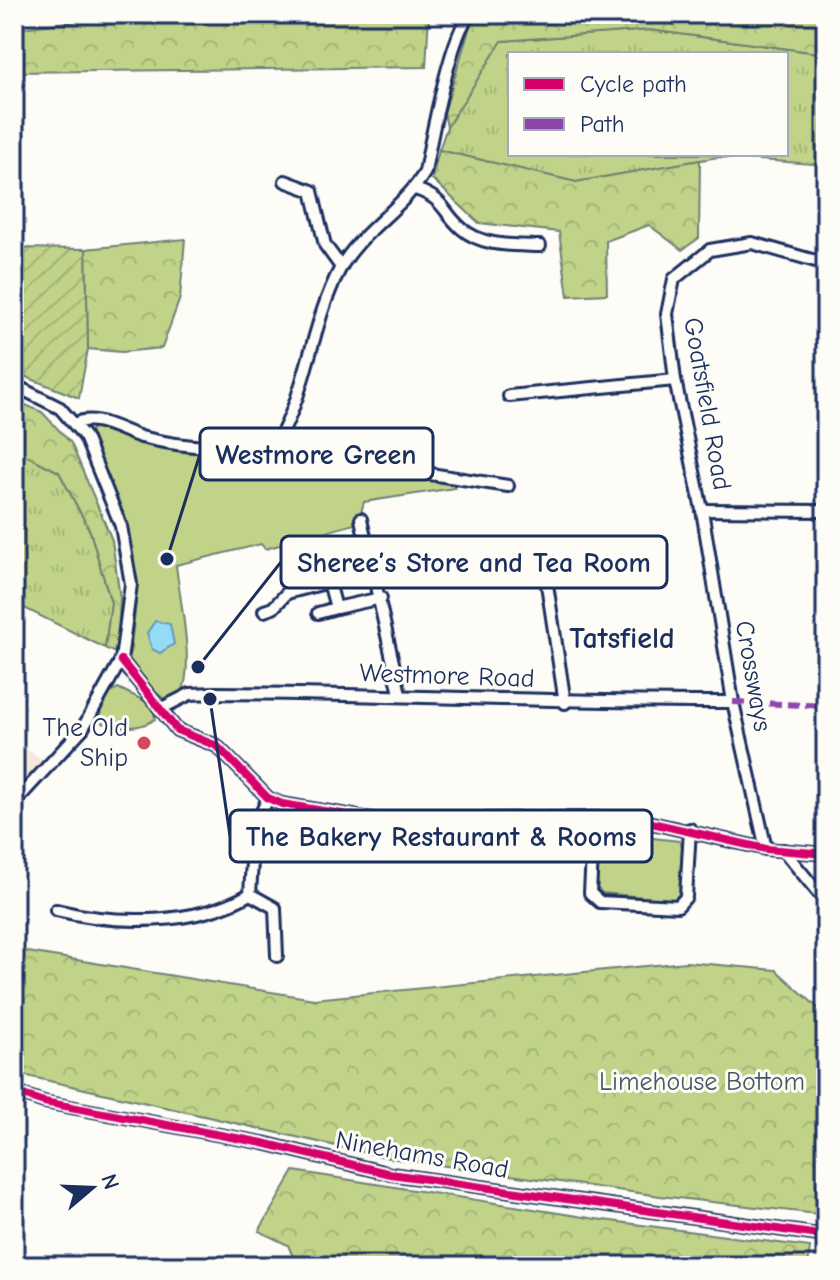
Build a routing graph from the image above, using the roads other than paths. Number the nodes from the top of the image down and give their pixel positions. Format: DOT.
graph roads {
  1 [pos="471,14"];
  2 [pos="285,181"];
  3 [pos="415,189"];
  4 [pos="540,246"];
  5 [pos="826,264"];
  6 [pos="341,267"];
  7 [pos="675,380"];
  8 [pos="14,385"];
  9 [pos="509,396"];
  10 [pos="76,423"];
  11 [pos="280,437"];
  12 [pos="508,486"];
  13 [pos="702,510"];
  14 [pos="826,511"];
  15 [pos="361,519"];
  16 [pos="541,545"];
  17 [pos="381,598"];
  18 [pos="336,608"];
  19 [pos="264,611"];
  20 [pos="318,613"];
  21 [pos="121,660"];
  22 [pos="400,694"];
  23 [pos="733,702"];
  24 [pos="565,703"];
  25 [pos="162,708"];
  26 [pos="268,798"];
  27 [pos="14,803"];
  28 [pos="594,818"];
  29 [pos="690,829"];
  30 [pos="766,849"];
  31 [pos="783,850"];
  32 [pos="826,854"];
  33 [pos="250,894"];
  34 [pos="826,902"];
  35 [pos="56,910"];
  36 [pos="277,956"];
  37 [pos="14,1092"];
  38 [pos="826,1236"];
  39 [pos="14,1261"];
  40 [pos="32,1266"];
  1 -- 3 [label="street"];
  2 -- 6 [label="street"];
  3 -- 4 [label="street"];
  3 -- 6 [label="street"];
  5 -- 7 [label="street, Goatsfield Road"];
  6 -- 11 [label="street"];
  7 -- 9 [label="street"];
  7 -- 13 [label="street, Goatsfield Road"];
  8 -- 10 [label="street"];
  10 -- 11 [label="street"];
  10 -- 21 [label="street"];
  11 -- 12 [label="street"];
  13 -- 14 [label="street"];
  13 -- 23 [label="street, Crossways"];
  15 -- 17 [label="street"];
  16 -- 24 [label="street"];
  17 -- 18 [label="street"];
  17 -- 22 [label="street"];
  18 -- 19 [label="street"];
  18 -- 20 [label="street"];
  21 -- 25 [label="street"];
  21 -- 27 [label="street"];
  22 -- 24 [label="street, Westmore Road"];
  22 -- 25 [label="street, Westmore Road"];
  23 -- 24 [label="street, Westmore Road"];
  23 -- 30 [label="street, Crossways"];
  25 -- 26 [label="street"];
  26 -- 28 [label="street"];
  26 -- 33 [label="street"];
  28 -- 29 [label="street"];
  28 -- 29 [label="street"];
  29 -- 30 [label="street"];
  30 -- 31 [label="street"];
  31 -- 32 [label="street"];
  31 -- 34 [label="street"];
  33 -- 35 [label="street"];
  33 -- 36 [label="street"];
  37 -- 38 [label="street, Ninehams Road"];
  39 -- 40 [label="street"];
}
